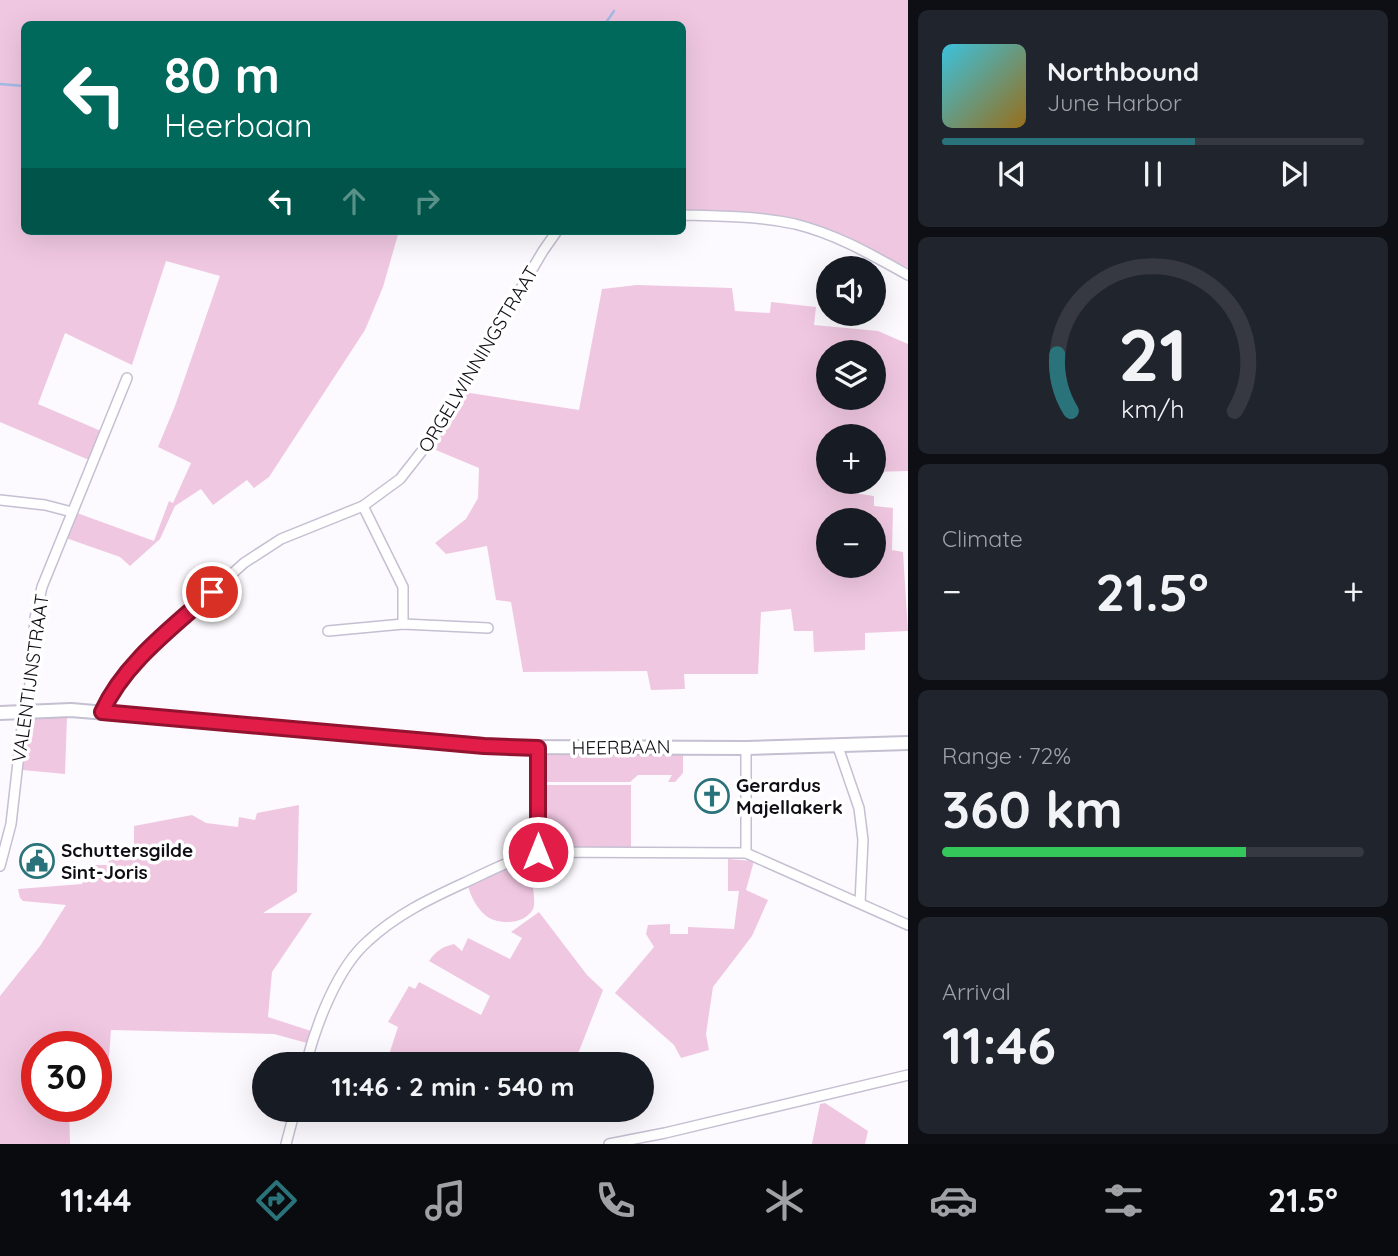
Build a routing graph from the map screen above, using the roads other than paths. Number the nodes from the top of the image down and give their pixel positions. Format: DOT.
graph roads {
  1 [pos="686,215"];
  2 [pos="554,235"];
  3 [pos="908,275"];
  4 [pos="127,378"];
  5 [pos="0,500"];
  6 [pos="363,506"];
  7 [pos="72,512"];
  8 [pos="403,624"];
  9 [pos="488,628"];
  10 [pos="328,631"];
  11 [pos="25,712"];
  12 [pos="102,712"];
  13 [pos="0,713"];
  14 [pos="908,743"];
  15 [pos="838,747"];
  16 [pos="538,748"];
  17 [pos="746,748"];
  18 [pos="538,852"];
  19 [pos="746,853"];
  20 [pos="0,866"];
  21 [pos="860,902"];
  22 [pos="908,925"];
  23 [pos="310,1052"];
  24 [pos="908,1075"];
  25 [pos="292,1122"];
  26 [pos="286,1144"];
  27 [pos="609,1144"];
  1 -- 3 [label="street"];
  2 -- 6 [label="street, ORGELWINNINGSTRAAT"];
  4 -- 7 [label="street, VALENTIJNSTRAAT"];
  5 -- 7 [label="street"];
  6 -- 8 [label="street"];
  6 -- 12 [label="street, ORGELWINNINGSTRAAT"];
  7 -- 11 [label="street, VALENTIJNSTRAAT"];
  8 -- 9 [label="street"];
  8 -- 10 [label="street"];
  11 -- 12 [label="street, HEERBAAN"];
  11 -- 13 [label="street, HEERBAAN"];
  11 -- 20 [label="street, VALENTIJNSTRAAT"];
  12 -- 16 [label="street, HEERBAAN"];
  14 -- 15 [label="street, HEERBAAN"];
  15 -- 17 [label="street, HEERBAAN"];
  15 -- 21 [label="street"];
  16 -- 17 [label="street, HEERBAAN"];
  16 -- 18 [label="street"];
  17 -- 19 [label="street"];
  18 -- 19 [label="street"];
  18 -- 23 [label="street"];
  19 -- 21 [label="street"];
  21 -- 22 [label="street"];
  24 -- 27 [label="street"];
  25 -- 26 [label="street"];
}
